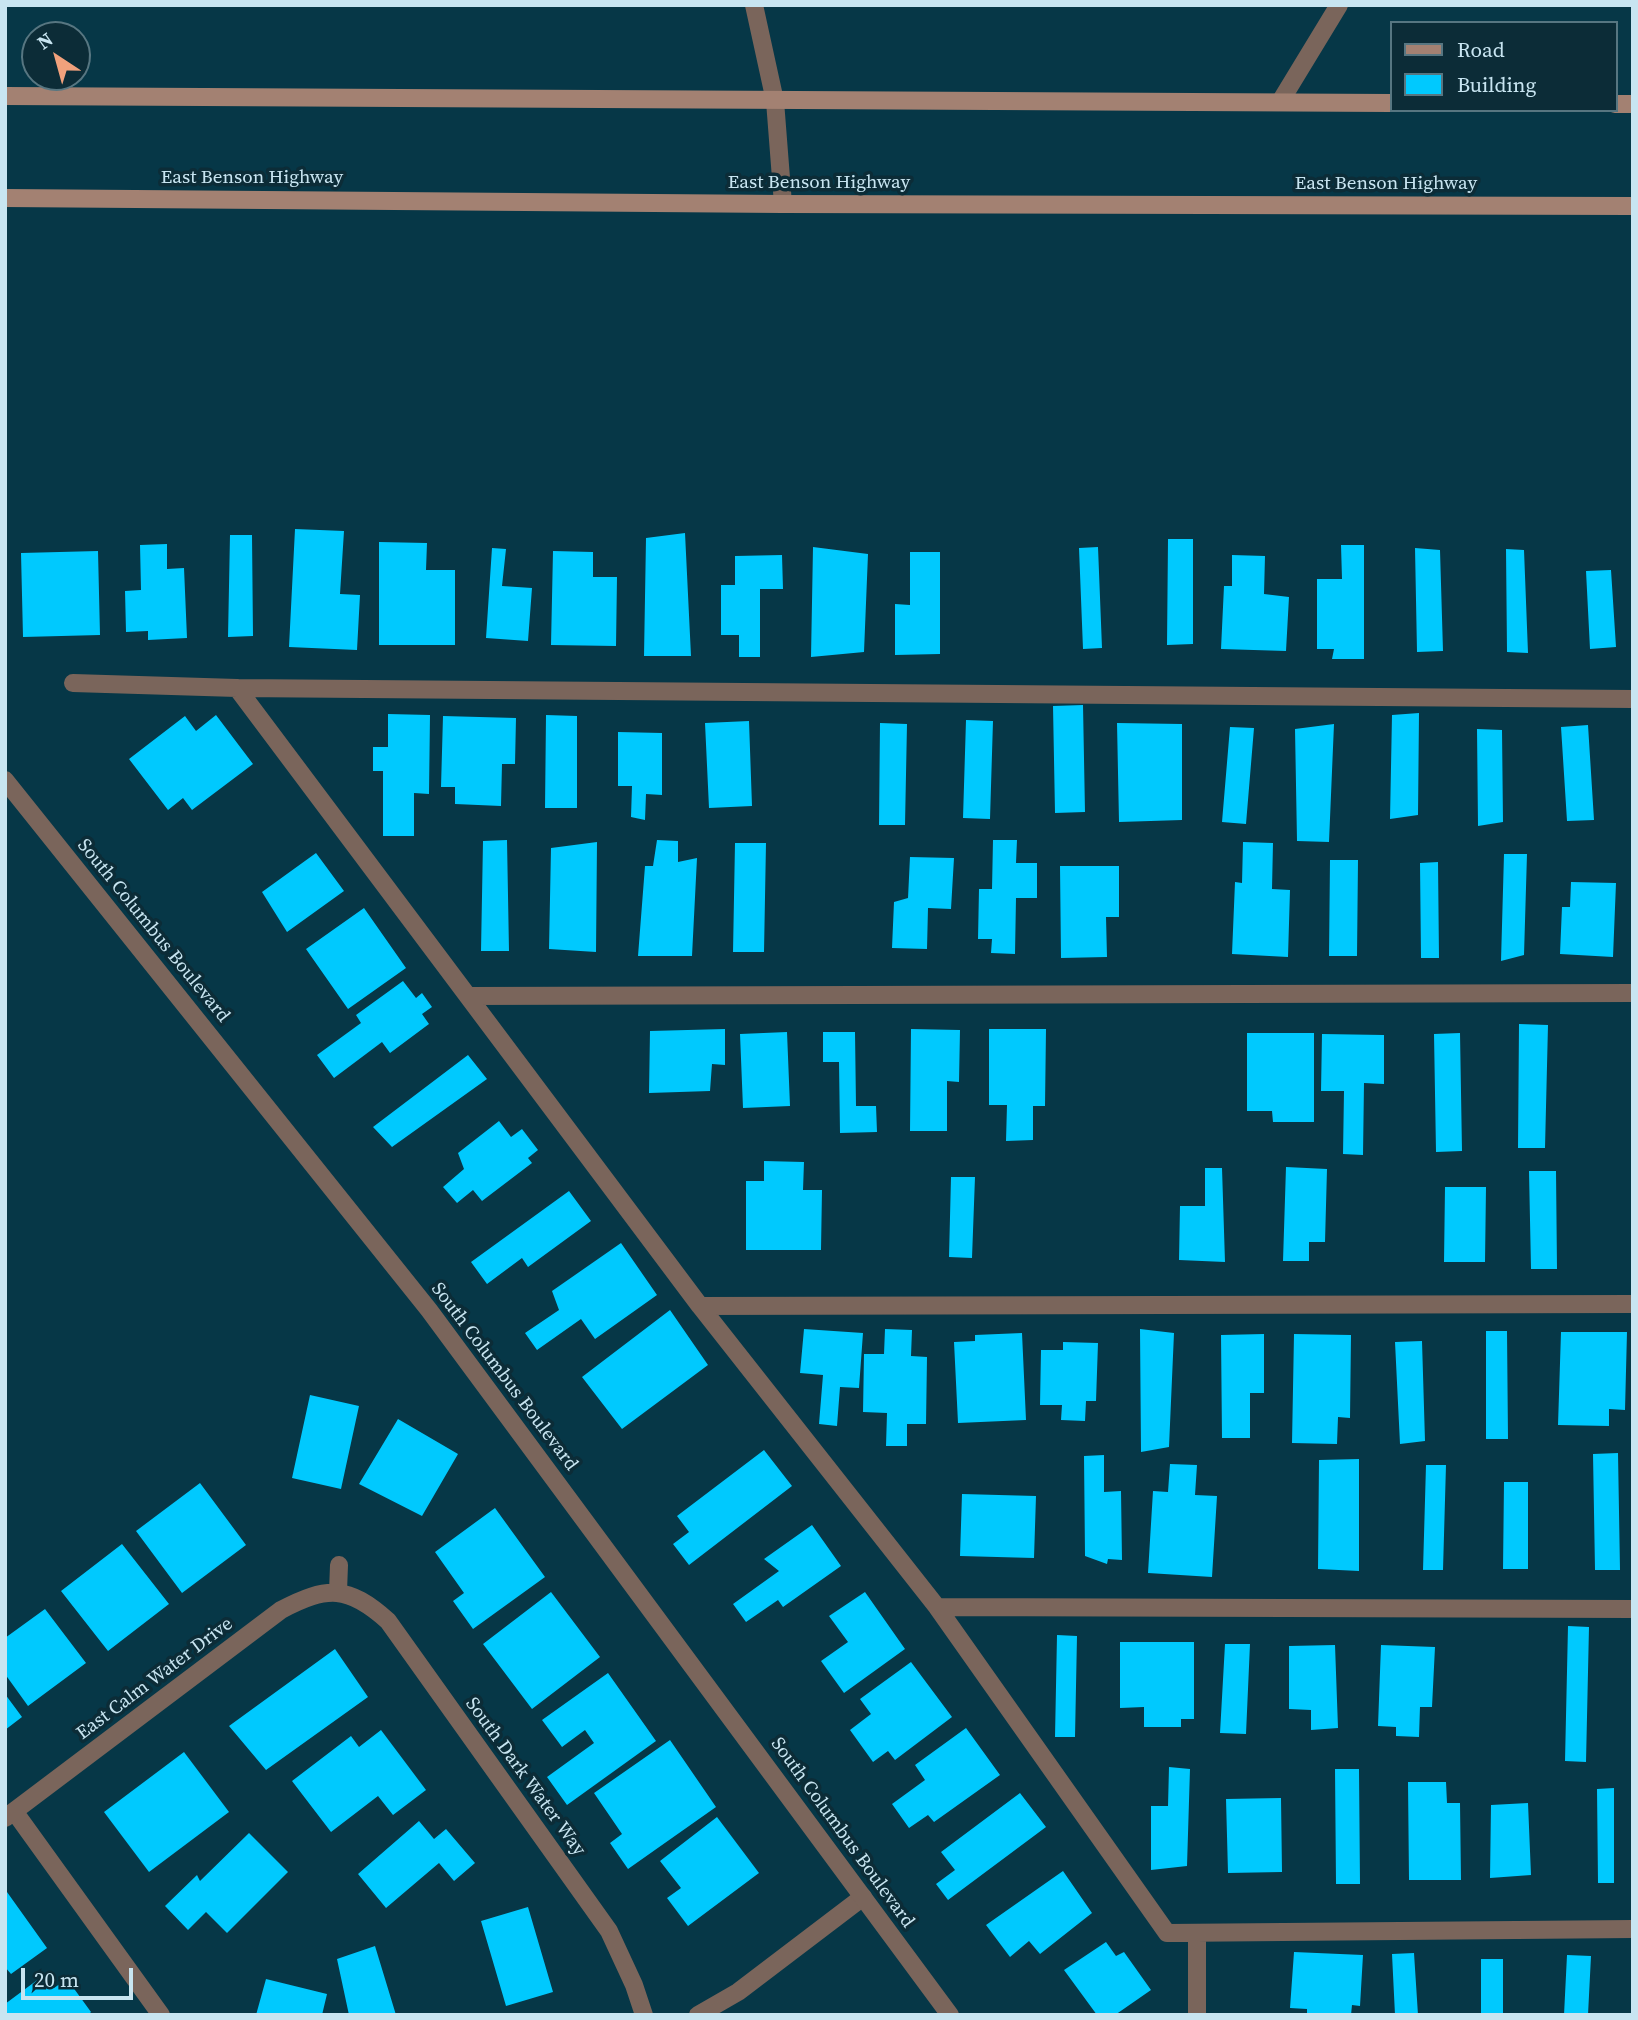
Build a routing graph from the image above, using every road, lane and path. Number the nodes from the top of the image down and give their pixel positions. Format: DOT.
graph roads {
  1 [pos="754,5"];
  2 [pos="1339,5"];
  3 [pos="5,96"];
  4 [pos="775,101"];
  5 [pos="1280,102"];
  6 [pos="1390,103"];
  7 [pos="5,198"];
  8 [pos="783,204"];
  9 [pos="1633,206"];
  10 [pos="73,683"];
  11 [pos="237,688"];
  12 [pos="1633,699"];
  13 [pos="5,780"];
  14 [pos="1633,993"];
  15 [pos="469,996"];
  16 [pos="1633,1304"];
  17 [pos="700,1306"];
  18 [pos="340,1565"];
  19 [pos="338,1592"];
  20 [pos="937,1607"];
  21 [pos="1633,1609"];
  22 [pos="10,1814"];
  23 [pos="863,1897"];
  24 [pos="1633,1929"];
  25 [pos="1197,1933"];
  26 [pos="160,2015"];
  27 [pos="644,2015"];
  28 [pos="698,2015"];
  29 [pos="950,2015"];
  30 [pos="1197,2015"];
  1 -- 4 [label="street"];
  2 -- 5 [label="street"];
  3 -- 4 [label="main road"];
  4 -- 5 [label="main road"];
  4 -- 8 [label="street"];
  5 -- 6 [label="main road"];
  7 -- 8 [label="main road, East Benson Highway"];
  8 -- 9 [label="main road, East Benson Highway"];
  10 -- 11 [label="street"];
  11 -- 12 [label="street"];
  11 -- 15 [label="street"];
  13 -- 23 [label="street, South Columbus Boulevard"];
  14 -- 15 [label="street"];
  15 -- 17 [label="street"];
  16 -- 17 [label="street"];
  17 -- 20 [label="street"];
  18 -- 19 [label="street"];
  19 -- 22 [label="street, East Calm Water Drive"];
  19 -- 27 [label="street, South Dark Water Way"];
  20 -- 21 [label="street"];
  20 -- 25 [label="street"];
  22 -- 26 [label="street"];
  23 -- 28 [label="street"];
  23 -- 29 [label="street, South Columbus Boulevard"];
  24 -- 25 [label="street"];
  25 -- 30 [label="street"];
}
